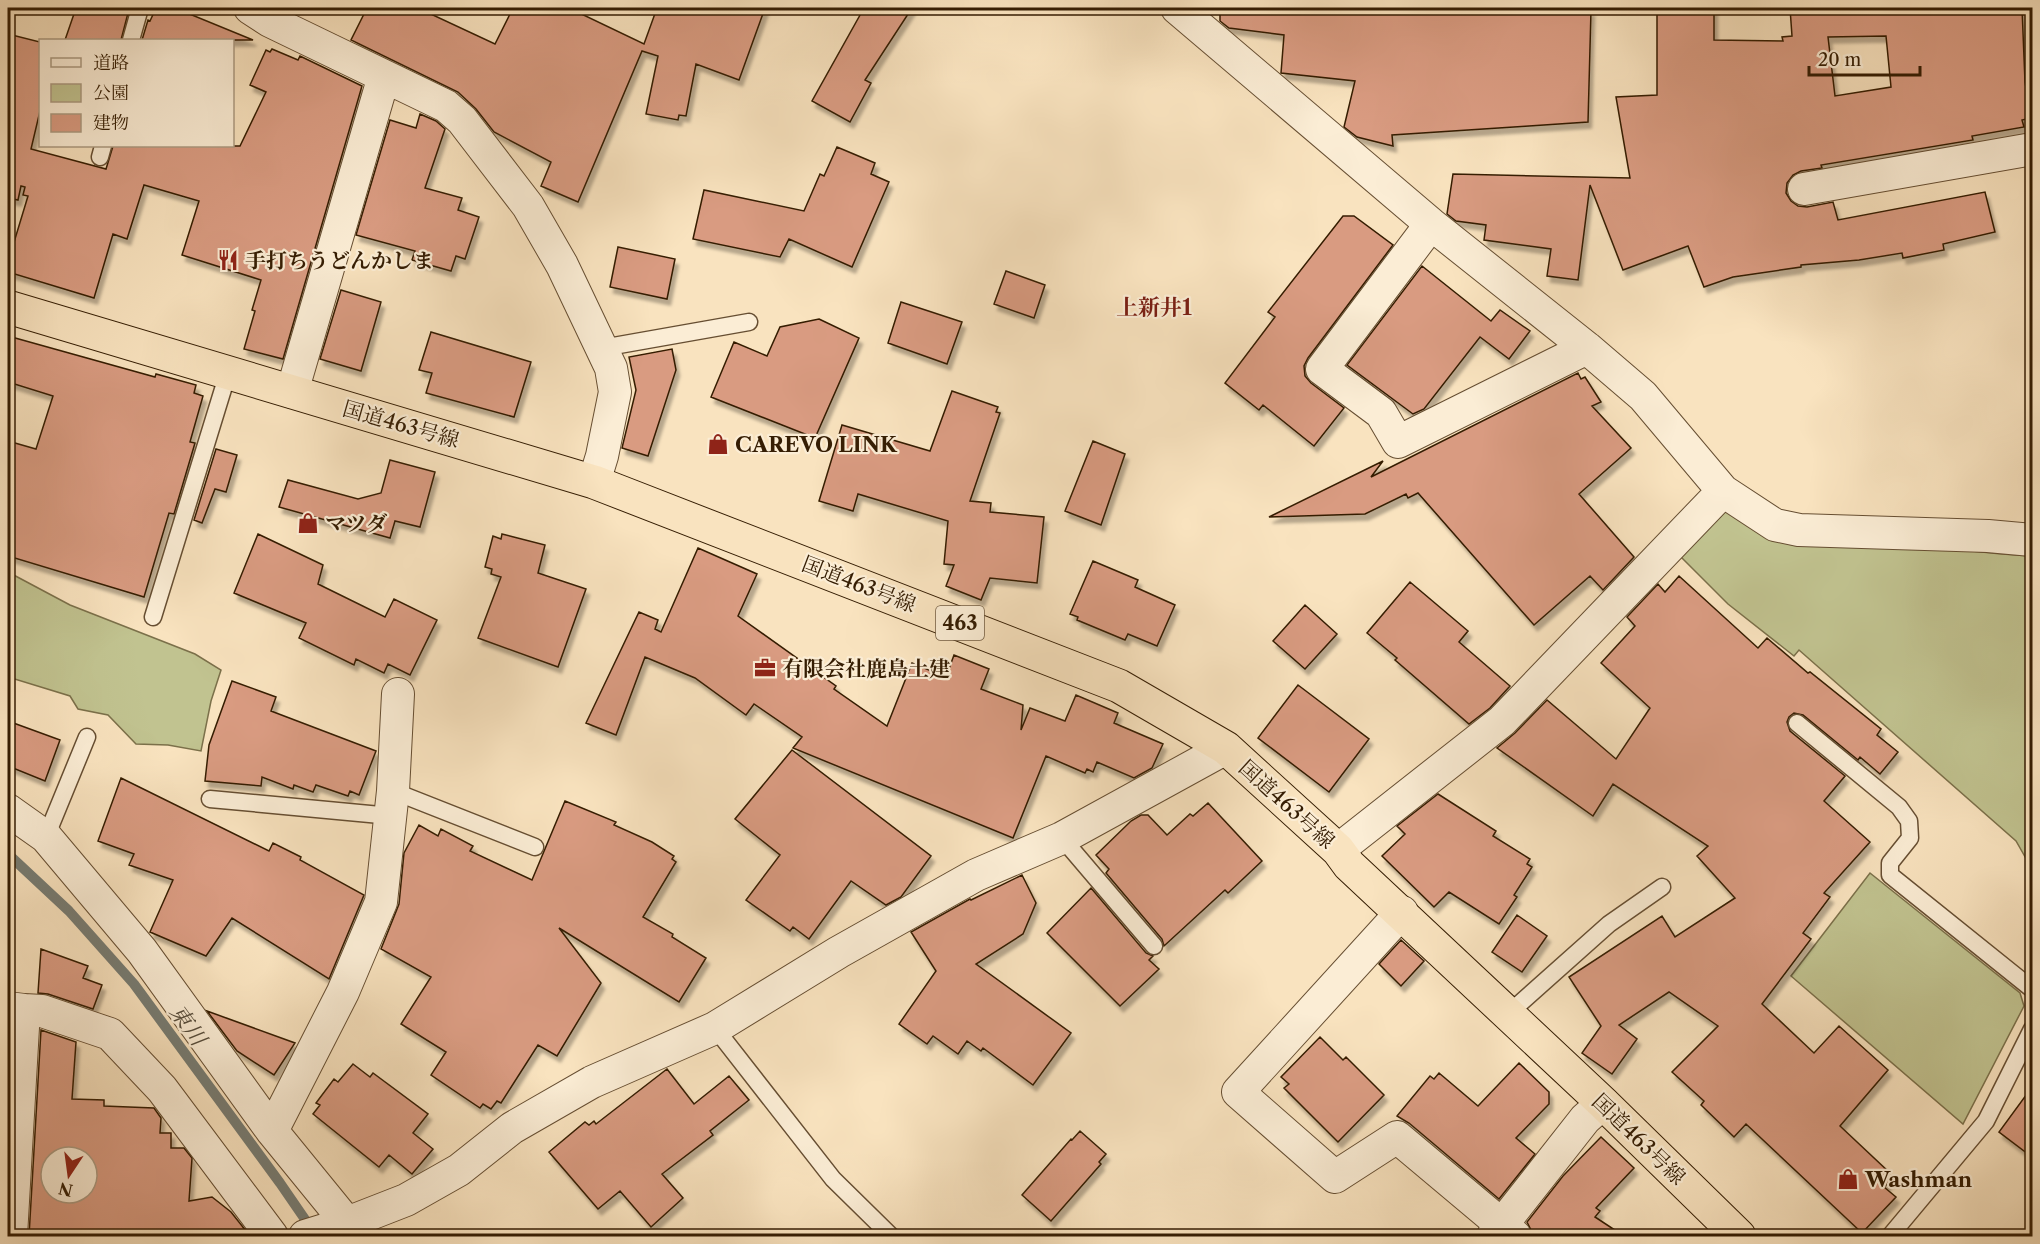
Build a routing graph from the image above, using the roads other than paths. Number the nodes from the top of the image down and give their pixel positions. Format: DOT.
graph roads {
  1 [pos="140,8"];
  2 [pos="250,8"];
  3 [pos="1177,8"];
  4 [pos="131,39"];
  5 [pos="384,76"];
  6 [pos="2032,149"];
  7 [pos="1804,189"];
  8 [pos="1431,224"];
  9 [pos="8,307"];
  10 [pos="748,322"];
  11 [pos="602,348"];
  12 [pos="1587,348"];
  13 [pos="228,373"];
  14 [pos="292,392"];
  15 [pos="594,482"];
  16 [pos="1723,491"];
  17 [pos="2032,540"];
  18 [pos="153,617"];
  19 [pos="398,694"];
  20 [pos="1797,723"];
  21 [pos="87,737"];
  22 [pos="1226,748"];
  23 [pos="210,799"];
  24 [pos="392,803"];
  25 [pos="8,810"];
  26 [pos="46,837"];
  27 [pos="1062,838"];
  28 [pos="535,847"];
  29 [pos="1338,850"];
  30 [pos="1662,887"];
  31 [pos="1402,912"];
  32 [pos="1154,946"];
  33 [pos="2032,988"];
  34 [pos="16,1009"];
  35 [pos="1508,1014"];
  36 [pos="715,1028"];
  37 [pos="2032,1029"];
  38 [pos="1603,1103"];
  39 [pos="272,1131"];
  40 [pos="351,1230"];
  41 [pos="1503,1232"];
  42 [pos="11,1236"];
  43 [pos="272,1236"];
  44 [pos="305,1236"];
  45 [pos="891,1236"];
  46 [pos="1740,1236"];
  47 [pos="1890,1236"];
  1 -- 4 [label="lane"];
  2 -- 5 [label="street"];
  3 -- 8 [label="street"];
  5 -- 11 [label="street"];
  5 -- 14 [label="street"];
  6 -- 7 [label="street"];
  8 -- 12 [label="street"];
  8 -- 12 [label="street"];
  9 -- 13 [label="highway, 国道463号線 / 463"];
  10 -- 11 [label="lane"];
  11 -- 15 [label="street"];
  12 -- 16 [label="street"];
  13 -- 14 [label="highway, 国道463号線 / 463"];
  13 -- 18 [label="lane"];
  14 -- 15 [label="highway, 国道463号線 / 463"];
  15 -- 22 [label="highway, 国道463号線 / 463"];
  16 -- 17 [label="street"];
  16 -- 29 [label="street"];
  19 -- 24 [label="street"];
  20 -- 33 [label="lane"];
  21 -- 26 [label="lane"];
  22 -- 27 [label="street"];
  22 -- 29 [label="highway, 国道463号線 / 463"];
  23 -- 24 [label="lane"];
  24 -- 28 [label="lane"];
  24 -- 39 [label="street"];
  25 -- 26 [label="street"];
  26 -- 39 [label="street"];
  27 -- 32 [label="lane"];
  27 -- 36 [label="street"];
  29 -- 31 [label="highway, 国道463号線 / 463"];
  30 -- 35 [label="lane"];
  31 -- 35 [label="highway, 国道463号線 / 463"];
  31 -- 41 [label="street"];
  34 -- 42 [label="street"];
  34 -- 43 [label="street"];
  35 -- 38 [label="highway, 国道463号線 / 463"];
  36 -- 40 [label="street"];
  36 -- 45 [label="lane"];
  37 -- 47 [label="lane"];
  38 -- 41 [label="street"];
  38 -- 46 [label="highway, 国道463号線 / 463"];
  39 -- 40 [label="street"];
  40 -- 44 [label="street"];
}
